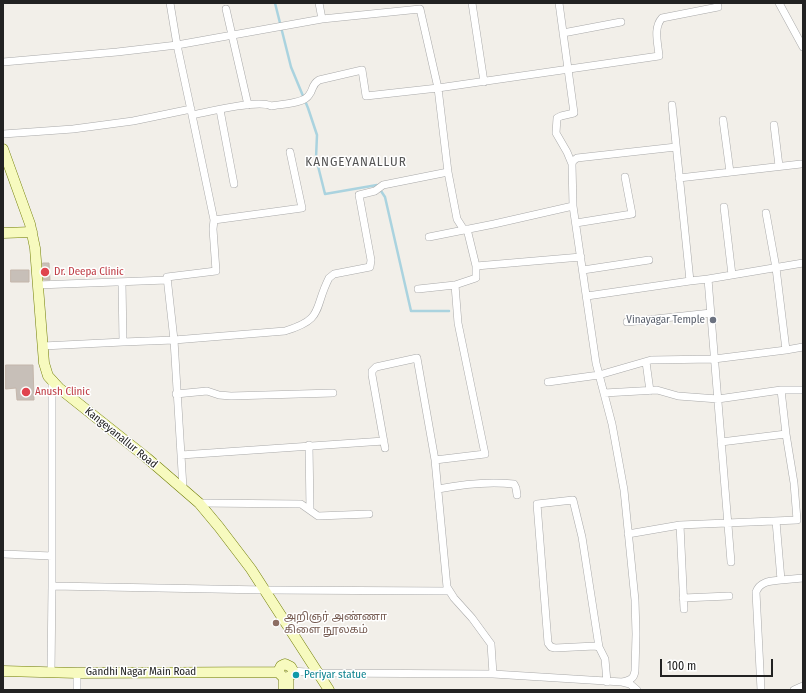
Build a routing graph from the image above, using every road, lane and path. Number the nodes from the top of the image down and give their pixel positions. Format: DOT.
graph roads {
  1 [pos="170,3"];
  2 [pos="319,3"];
  3 [pos="472,3"];
  4 [pos="559,3"];
  5 [pos="717,3"];
  6 [pos="779,3"];
  7 [pos="226,9"];
  8 [pos="322,19"];
  9 [pos="621,22"];
  10 [pos="563,33"];
  11 [pos="232,34"];
  12 [pos="177,45"];
  13 [pos="803,47"];
  14 [pos="3,62"];
  15 [pos="568,70"];
  16 [pos="484,82"];
  17 [pos="438,88"];
  18 [pos="248,104"];
  19 [pos="672,105"];
  20 [pos="220,110"];
  21 [pos="191,112"];
  22 [pos="723,120"];
  23 [pos="774,125"];
  24 [pos="3,134"];
  25 [pos="676,147"];
  26 [pos="3,149"];
  27 [pos="290,152"];
  28 [pos="572,164"];
  29 [pos="801,164"];
  30 [pos="779,166"];
  31 [pos="448,172"];
  32 [pos="730,172"];
  33 [pos="625,177"];
  34 [pos="679,178"];
  35 [pos="234,184"];
  36 [pos="573,206"];
  37 [pos="724,207"];
  38 [pos="766,213"];
  39 [pos="214,220"];
  40 [pos="576,223"];
  41 [pos="466,230"];
  42 [pos="32,232"];
  43 [pos="3,233"];
  44 [pos="429,237"];
  45 [pos="581,257"];
  46 [pos="649,260"];
  47 [pos="803,263"];
  48 [pos="476,266"];
  49 [pos="776,268"];
  50 [pos="583,270"];
  51 [pos="732,275"];
  52 [pos="708,279"];
  53 [pos="167,280"];
  54 [pos="690,281"];
  55 [pos="122,282"];
  56 [pos="38,285"];
  57 [pos="455,285"];
  58 [pos="418,289"];
  59 [pos="586,296"];
  60 [pos="711,313"];
  61 [pos="627,322"];
  62 [pos="174,340"];
  63 [pos="123,342"];
  64 [pos="43,346"];
  65 [pos="803,348"];
  66 [pos="786,350"];
  67 [pos="714,359"];
  68 [pos="646,362"];
  69 [pos="599,374"];
  70 [pos="52,382"];
  71 [pos="548,382"];
  72 [pos="782,390"];
  73 [pos="803,390"];
  74 [pos="650,391"];
  75 [pos="333,393"];
  76 [pos="604,393"];
  77 [pos="176,394"];
  78 [pos="718,399"];
  79 [pos="786,434"];
  80 [pos="721,442"];
  81 [pos="309,445"];
  82 [pos="181,455"];
  83 [pos="435,460"];
  84 [pos="183,488"];
  85 [pos="438,489"];
  86 [pos="517,495"];
  87 [pos="199,503"];
  88 [pos="310,510"];
  89 [pos="369,514"];
  90 [pos="776,521"];
  91 [pos="727,524"];
  92 [pos="680,525"];
  93 [pos="628,534"];
  94 [pos="3,554"];
  95 [pos="52,556"];
  96 [pos="731,562"];
  97 [pos="803,578"];
  98 [pos="781,580"];
  99 [pos="52,586"];
  100 [pos="265,590"];
  101 [pos="450,591"];
  102 [pos="729,596"];
  103 [pos="683,598"];
  104 [pos="684,609"];
  105 [pos="599,647"];
  106 [pos="3,671"];
  107 [pos="51,672"];
  108 [pos="77,672"];
  109 [pos="318,673"];
  110 [pos="493,674"];
  111 [pos="286,675"];
  112 [pos="607,682"];
  113 [pos="622,682"];
  114 [pos="803,686"];
  115 [pos="77,690"];
  116 [pos="284,690"];
  117 [pos="288,690"];
  118 [pos="329,690"];
  119 [pos="637,690"];
  120 [pos="761,690"];
  121 [pos="794,690"];
  1 -- 12 [label="street"];
  2 -- 8 [label="street"];
  3 -- 16 [label="street"];
  4 -- 10 [label="street"];
  5 -- 15 [label="street"];
  6 -- 13 [label="street"];
  7 -- 11 [label="street"];
  8 -- 11 [label="street"];
  8 -- 17 [label="street"];
  9 -- 10 [label="street"];
  10 -- 15 [label="street"];
  11 -- 12 [label="street"];
  11 -- 18 [label="street"];
  12 -- 14 [label="street"];
  12 -- 21 [label="street"];
  15 -- 16 [label="street"];
  15 -- 28 [label="street"];
  16 -- 17 [label="street"];
  17 -- 18 [label="street"];
  17 -- 31 [label="street"];
  18 -- 20 [label="street"];
  19 -- 25 [label="street"];
  20 -- 21 [label="street"];
  20 -- 35 [label="street"];
  21 -- 24 [label="street"];
  21 -- 39 [label="street"];
  22 -- 32 [label="street"];
  23 -- 30 [label="street"];
  25 -- 28 [label="street"];
  25 -- 34 [label="street"];
  26 -- 42 [label="street"];
  27 -- 39 [label="street"];
  28 -- 36 [label="street"];
  29 -- 30 [label="street"];
  30 -- 32 [label="street"];
  31 -- 41 [label="street"];
  31 -- 62 [label="street"];
  32 -- 34 [label="street"];
  33 -- 40 [label="street"];
  34 -- 54 [label="street"];
  36 -- 40 [label="street"];
  36 -- 41 [label="street"];
  37 -- 51 [label="street"];
  38 -- 49 [label="street"];
  39 -- 53 [label="street"];
  40 -- 45 [label="street"];
  41 -- 44 [label="street"];
  41 -- 48 [label="street"];
  42 -- 43 [label="street"];
  42 -- 56 [label="street"];
  45 -- 48 [label="street"];
  45 -- 50 [label="street"];
  46 -- 50 [label="street"];
  47 -- 49 [label="street"];
  48 -- 57 [label="street"];
  49 -- 51 [label="street"];
  49 -- 66 [label="street"];
  50 -- 59 [label="street"];
  51 -- 52 [label="street"];
  52 -- 54 [label="street"];
  52 -- 60 [label="street"];
  53 -- 55 [label="street"];
  53 -- 62 [label="street"];
  54 -- 59 [label="street"];
  55 -- 56 [label="street"];
  55 -- 63 [label="street"];
  56 -- 64 [label="street"];
  57 -- 58 [label="street"];
  57 -- 83 [label="street"];
  59 -- 69 [label="street"];
  60 -- 61 [label="street"];
  60 -- 67 [label="street"];
  62 -- 63 [label="street"];
  62 -- 77 [label="street"];
  63 -- 64 [label="street"];
  64 -- 70 [label="street"];
  65 -- 66 [label="street"];
  66 -- 67 [label="street"];
  67 -- 68 [label="street"];
  67 -- 78 [label="street"];
  68 -- 69 [label="street"];
  68 -- 74 [label="street"];
  69 -- 71 [label="street"];
  69 -- 76 [label="street"];
  70 -- 84 [label="street, Kangeyanallur Road"];
  70 -- 95 [label="street"];
  72 -- 73 [label="street"];
  72 -- 78 [label="street"];
  72 -- 79 [label="street"];
  74 -- 76 [label="street"];
  74 -- 78 [label="street"];
  75 -- 77 [label="street"];
  76 -- 93 [label="street"];
  77 -- 82 [label="street"];
  78 -- 80 [label="street"];
  79 -- 80 [label="street"];
  79 -- 90 [label="street"];
  80 -- 91 [label="street"];
  81 -- 82 [label="street"];
  81 -- 83 [label="street"];
  81 -- 88 [label="street"];
  82 -- 84 [label="street"];
  83 -- 85 [label="street"];
  84 -- 87 [label="street, Kangeyanallur Road"];
  85 -- 86 [label="street"];
  85 -- 101 [label="street"];
  87 -- 88 [label="street"];
  87 -- 100 [label="street, Kangeyanallur Road"];
  88 -- 89 [label="street"];
  90 -- 91 [label="street"];
  90 -- 98 [label="street"];
  91 -- 92 [label="street"];
  91 -- 96 [label="street"];
  92 -- 93 [label="street"];
  92 -- 103 [label="street"];
  93 -- 113 [label="street"];
  94 -- 95 [label="street"];
  95 -- 99 [label="street"];
  97 -- 98 [label="street"];
  98 -- 120 [label="street"];
  99 -- 100 [label="street"];
  99 -- 107 [label="street"];
  100 -- 101 [label="street"];
  100 -- 109 [label="street, Kangeyanallur Road"];
  101 -- 110 [label="street"];
  102 -- 103 [label="street"];
  103 -- 104 [label="street"];
  105 -- 105 [label="street"];
  105 -- 112 [label="street"];
  106 -- 107 [label="street, Gandhi Nagar Main Road"];
  107 -- 108 [label="street, Gandhi Nagar Main Road"];
  108 -- 111 [label="street, Gandhi Nagar Main Road"];
  108 -- 115 [label="street"];
  109 -- 110 [label="street"];
  109 -- 111 [label="street"];
  109 -- 118 [label="street, Kangeyanallur Road"];
  110 -- 112 [label="street"];
  111 -- 116 [label="street"];
  111 -- 117 [label="street"];
  112 -- 113 [label="street"];
  113 -- 119 [label="street"];
  114 -- 121 [label="street"];
}
